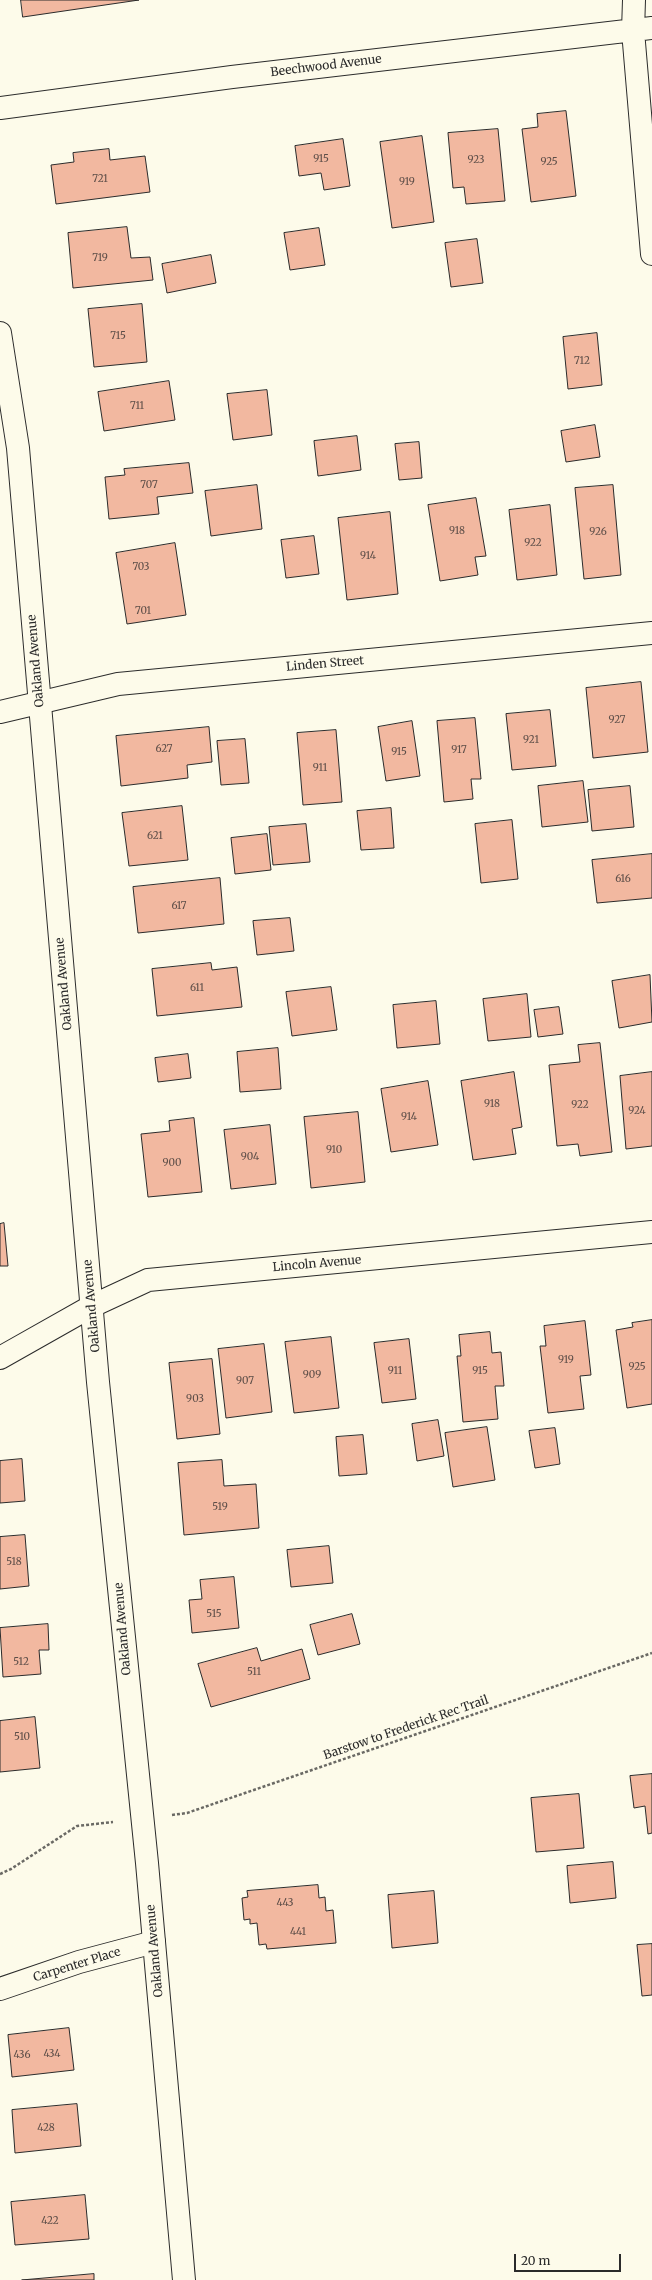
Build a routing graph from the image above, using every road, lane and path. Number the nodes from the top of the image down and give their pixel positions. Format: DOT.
graph roads {
  1 [pos="634,0"];
  2 [pos="642,30"];
  3 [pos="0,108"];
  4 [pos="652,254"];
  5 [pos="0,333"];
  6 [pos="652,633"];
  7 [pos="40,703"];
  8 [pos="0,712"];
  9 [pos="652,1232"];
  10 [pos="92,1306"];
  11 [pos="0,1358"];
  12 [pos="652,1653"];
  13 [pos="165,1816"];
  14 [pos="116,1822"];
  15 [pos="0,1874"];
  16 [pos="154,1942"];
  17 [pos="0,1990"];
  18 [pos="184,2280"];
  1 -- 2 [label="street"];
  2 -- 3 [label="street, Beechwood Avenue"];
  2 -- 4 [label="street"];
  5 -- 7 [label="street, Oakland Avenue"];
  6 -- 7 [label="street, Linden Street"];
  7 -- 8 [label="street, Linden Street"];
  7 -- 10 [label="street, Oakland Avenue"];
  9 -- 10 [label="street, Lincoln Avenue"];
  10 -- 11 [label="street, Lincoln Avenue"];
  10 -- 16 [label="street, Oakland Avenue"];
  12 -- 13 [label="path, Barstow to Frederick Rec Trail"];
  14 -- 15 [label="path"];
  16 -- 17 [label="street, Carpenter Place"];
  16 -- 18 [label="street, Oakland Avenue"];
}
